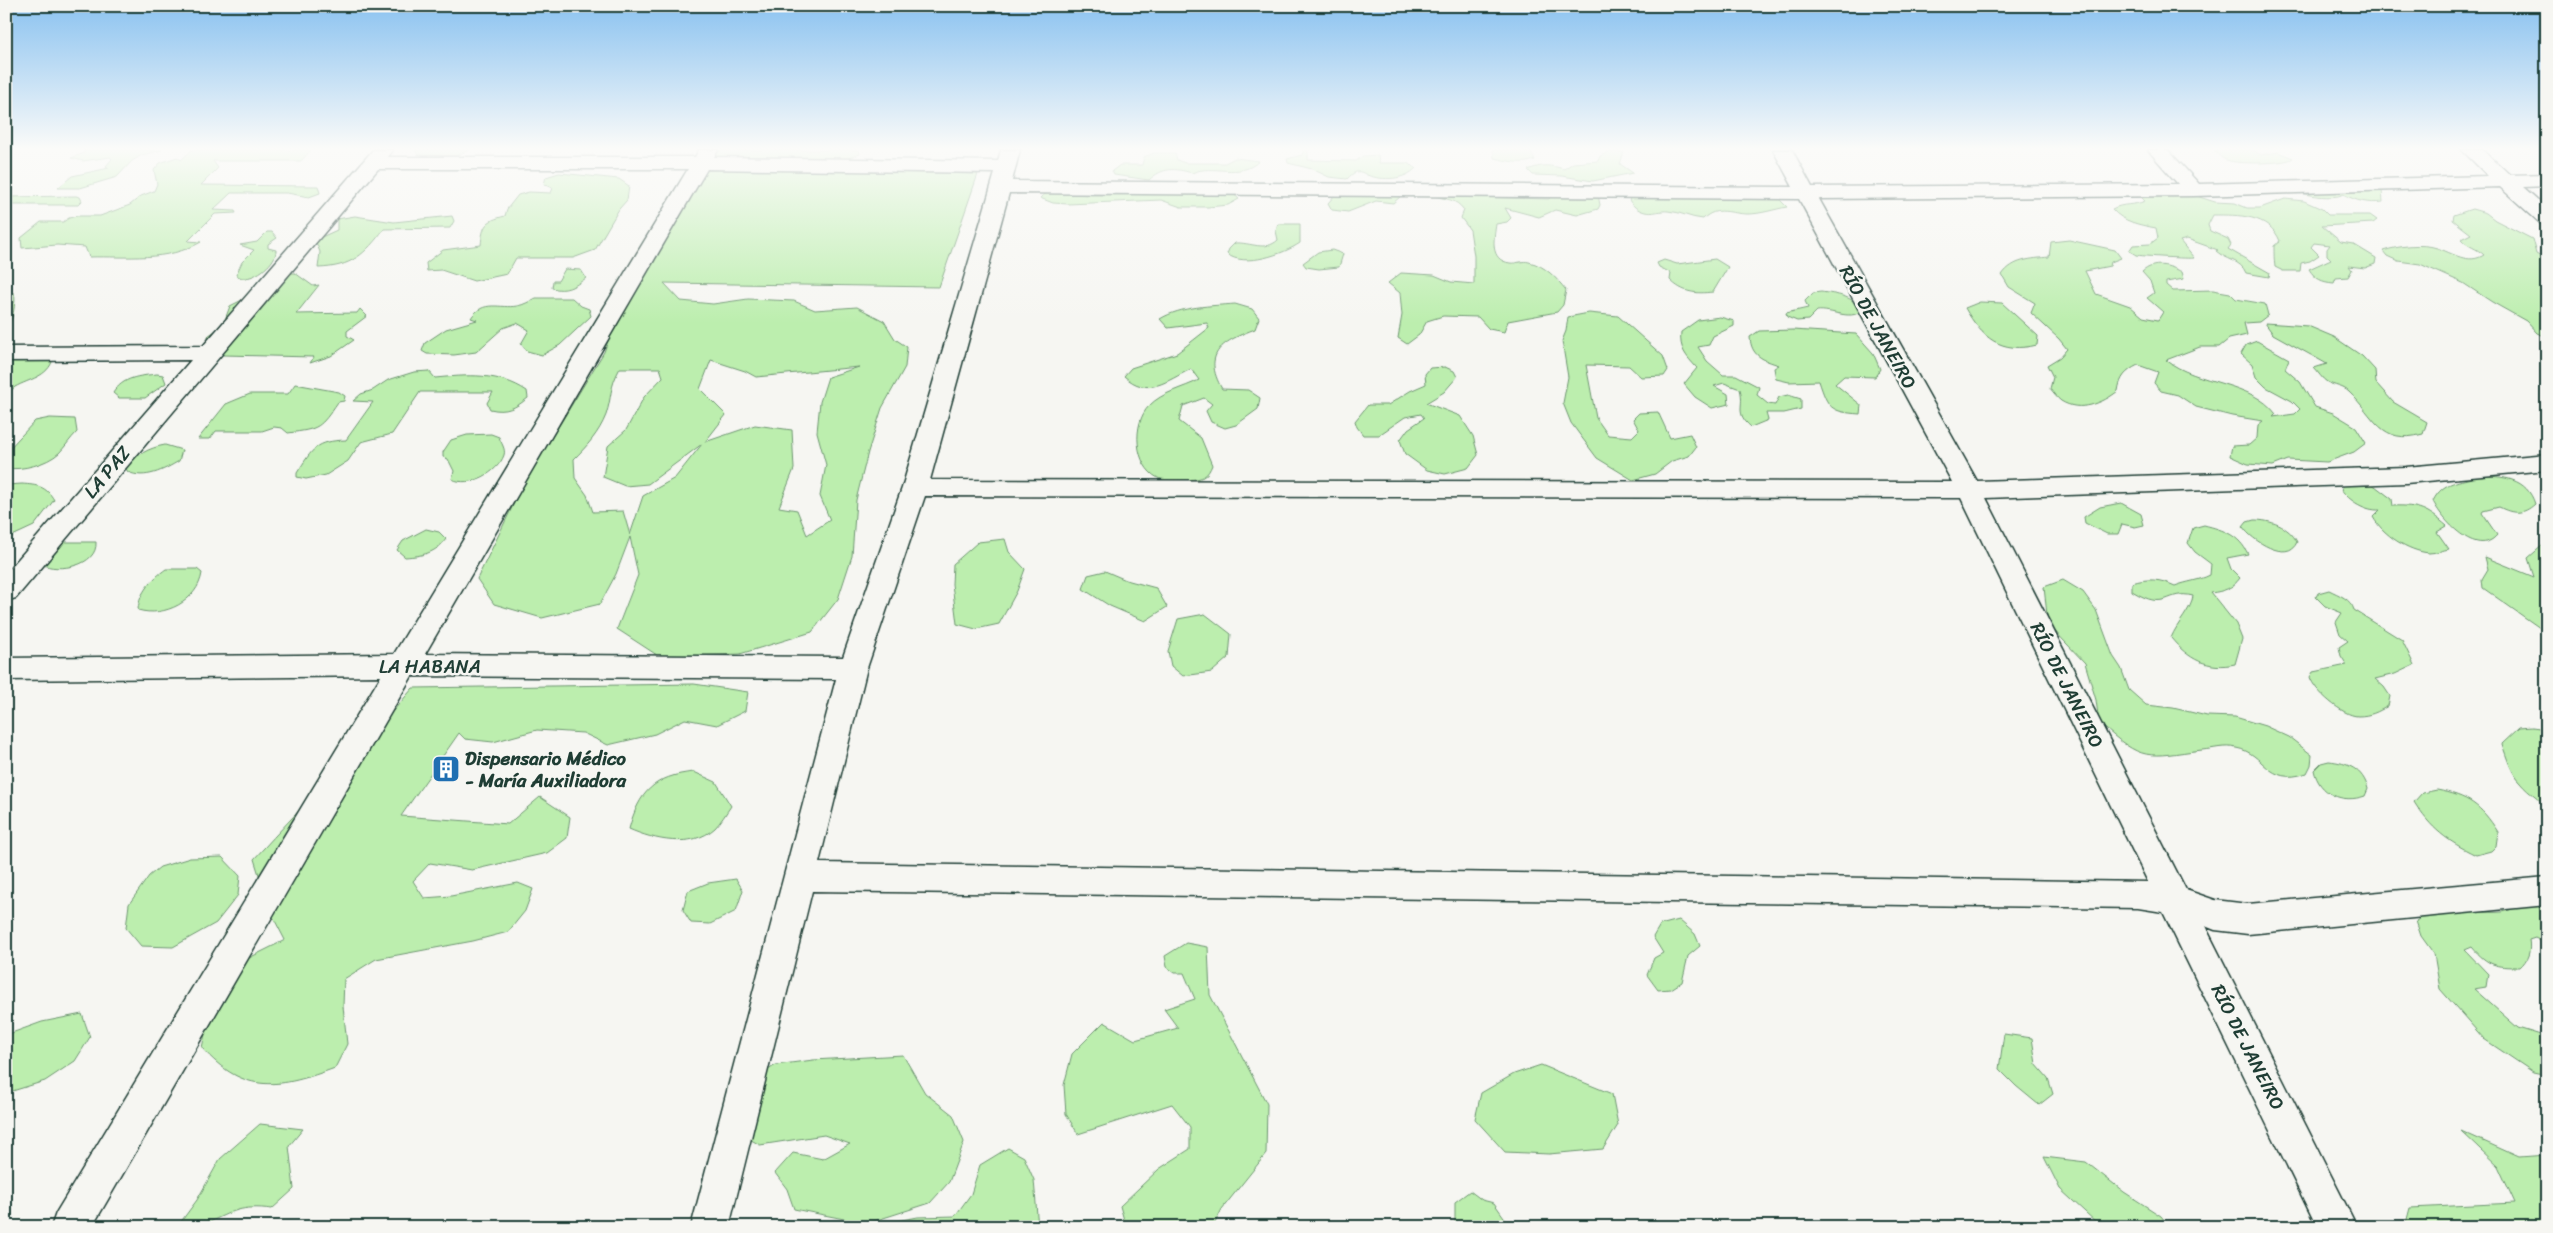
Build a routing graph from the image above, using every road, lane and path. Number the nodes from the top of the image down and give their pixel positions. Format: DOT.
graph roads {
  1 [pos="334,208"];
  2 [pos="676,208"];
  3 [pos="994,208"];
  4 [pos="1812,208"];
  5 [pos="2534,208"];
  6 [pos="2547,219"];
  7 [pos="208,353"];
  8 [pos="6,354"];
  9 [pos="2547,462"];
  10 [pos="915,488"];
  11 [pos="1969,490"];
  12 [pos="6,592"];
  13 [pos="403,665"];
  14 [pos="853,668"];
  15 [pos="6,669"];
  16 [pos="800,877"];
  17 [pos="2547,891"];
  18 [pos="2174,900"];
  19 [pos="70,1227"];
  20 [pos="710,1227"];
  21 [pos="2338,1227"];
  1 -- 7 [label="street, LA PAZ"];
  2 -- 13 [label="street"];
  3 -- 10 [label="street"];
  4 -- 11 [label="street, RÍO DE JANEIRO"];
  5 -- 6 [label="street"];
  7 -- 8 [label="street"];
  7 -- 12 [label="street, LA PAZ"];
  9 -- 11 [label="street"];
  10 -- 11 [label="street"];
  10 -- 14 [label="street"];
  11 -- 18 [label="street, RÍO DE JANEIRO"];
  13 -- 14 [label="street, LA HABANA"];
  13 -- 15 [label="street, LA HABANA"];
  13 -- 19 [label="street"];
  14 -- 16 [label="street"];
  16 -- 18 [label="street"];
  16 -- 20 [label="street"];
  17 -- 18 [label="street"];
  18 -- 21 [label="street, RÍO DE JANEIRO"];
}
